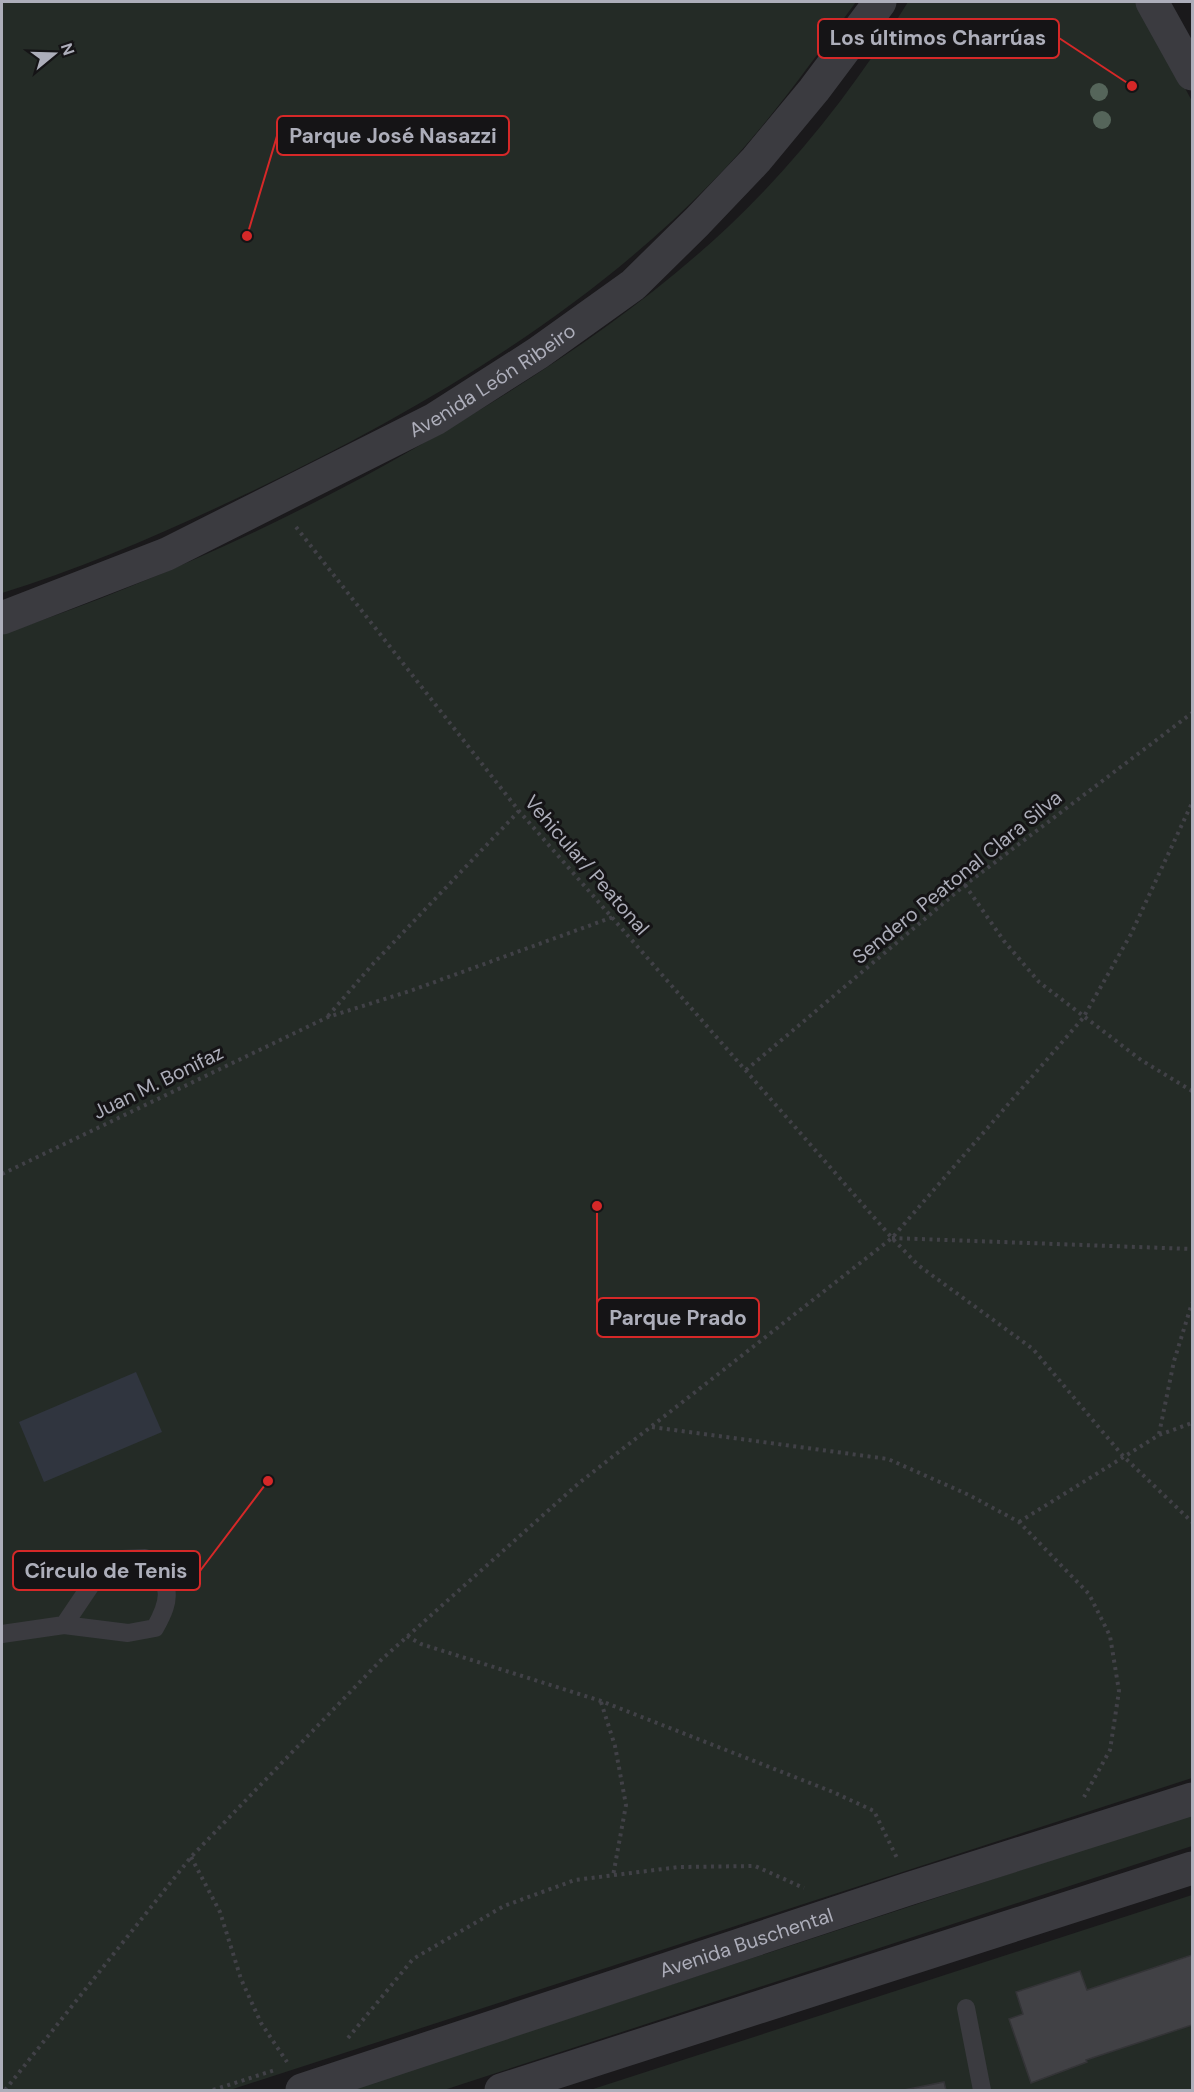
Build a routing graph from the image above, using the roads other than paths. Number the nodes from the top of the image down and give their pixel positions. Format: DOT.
graph roads {
  1 [pos="880,2"];
  2 [pos="1152,2"];
  3 [pos="1192,74"];
  4 [pos="2,618"];
  5 [pos="64,1625"];
  6 [pos="2,1634"];
  7 [pos="1192,1799"];
  8 [pos="1192,1868"];
  9 [pos="966,2008"];
  10 [pos="296,2078"];
  11 [pos="501,2091"];
  12 [pos="982,2091"];
  1 -- 4 [label="street, Avenida León Ribeiro"];
  2 -- 3 [label="street"];
  5 -- 5 [label="lane"];
  5 -- 6 [label="lane"];
  7 -- 10 [label="street, Avenida Buschental"];
  8 -- 11 [label="street"];
  9 -- 12 [label="lane"];
}
